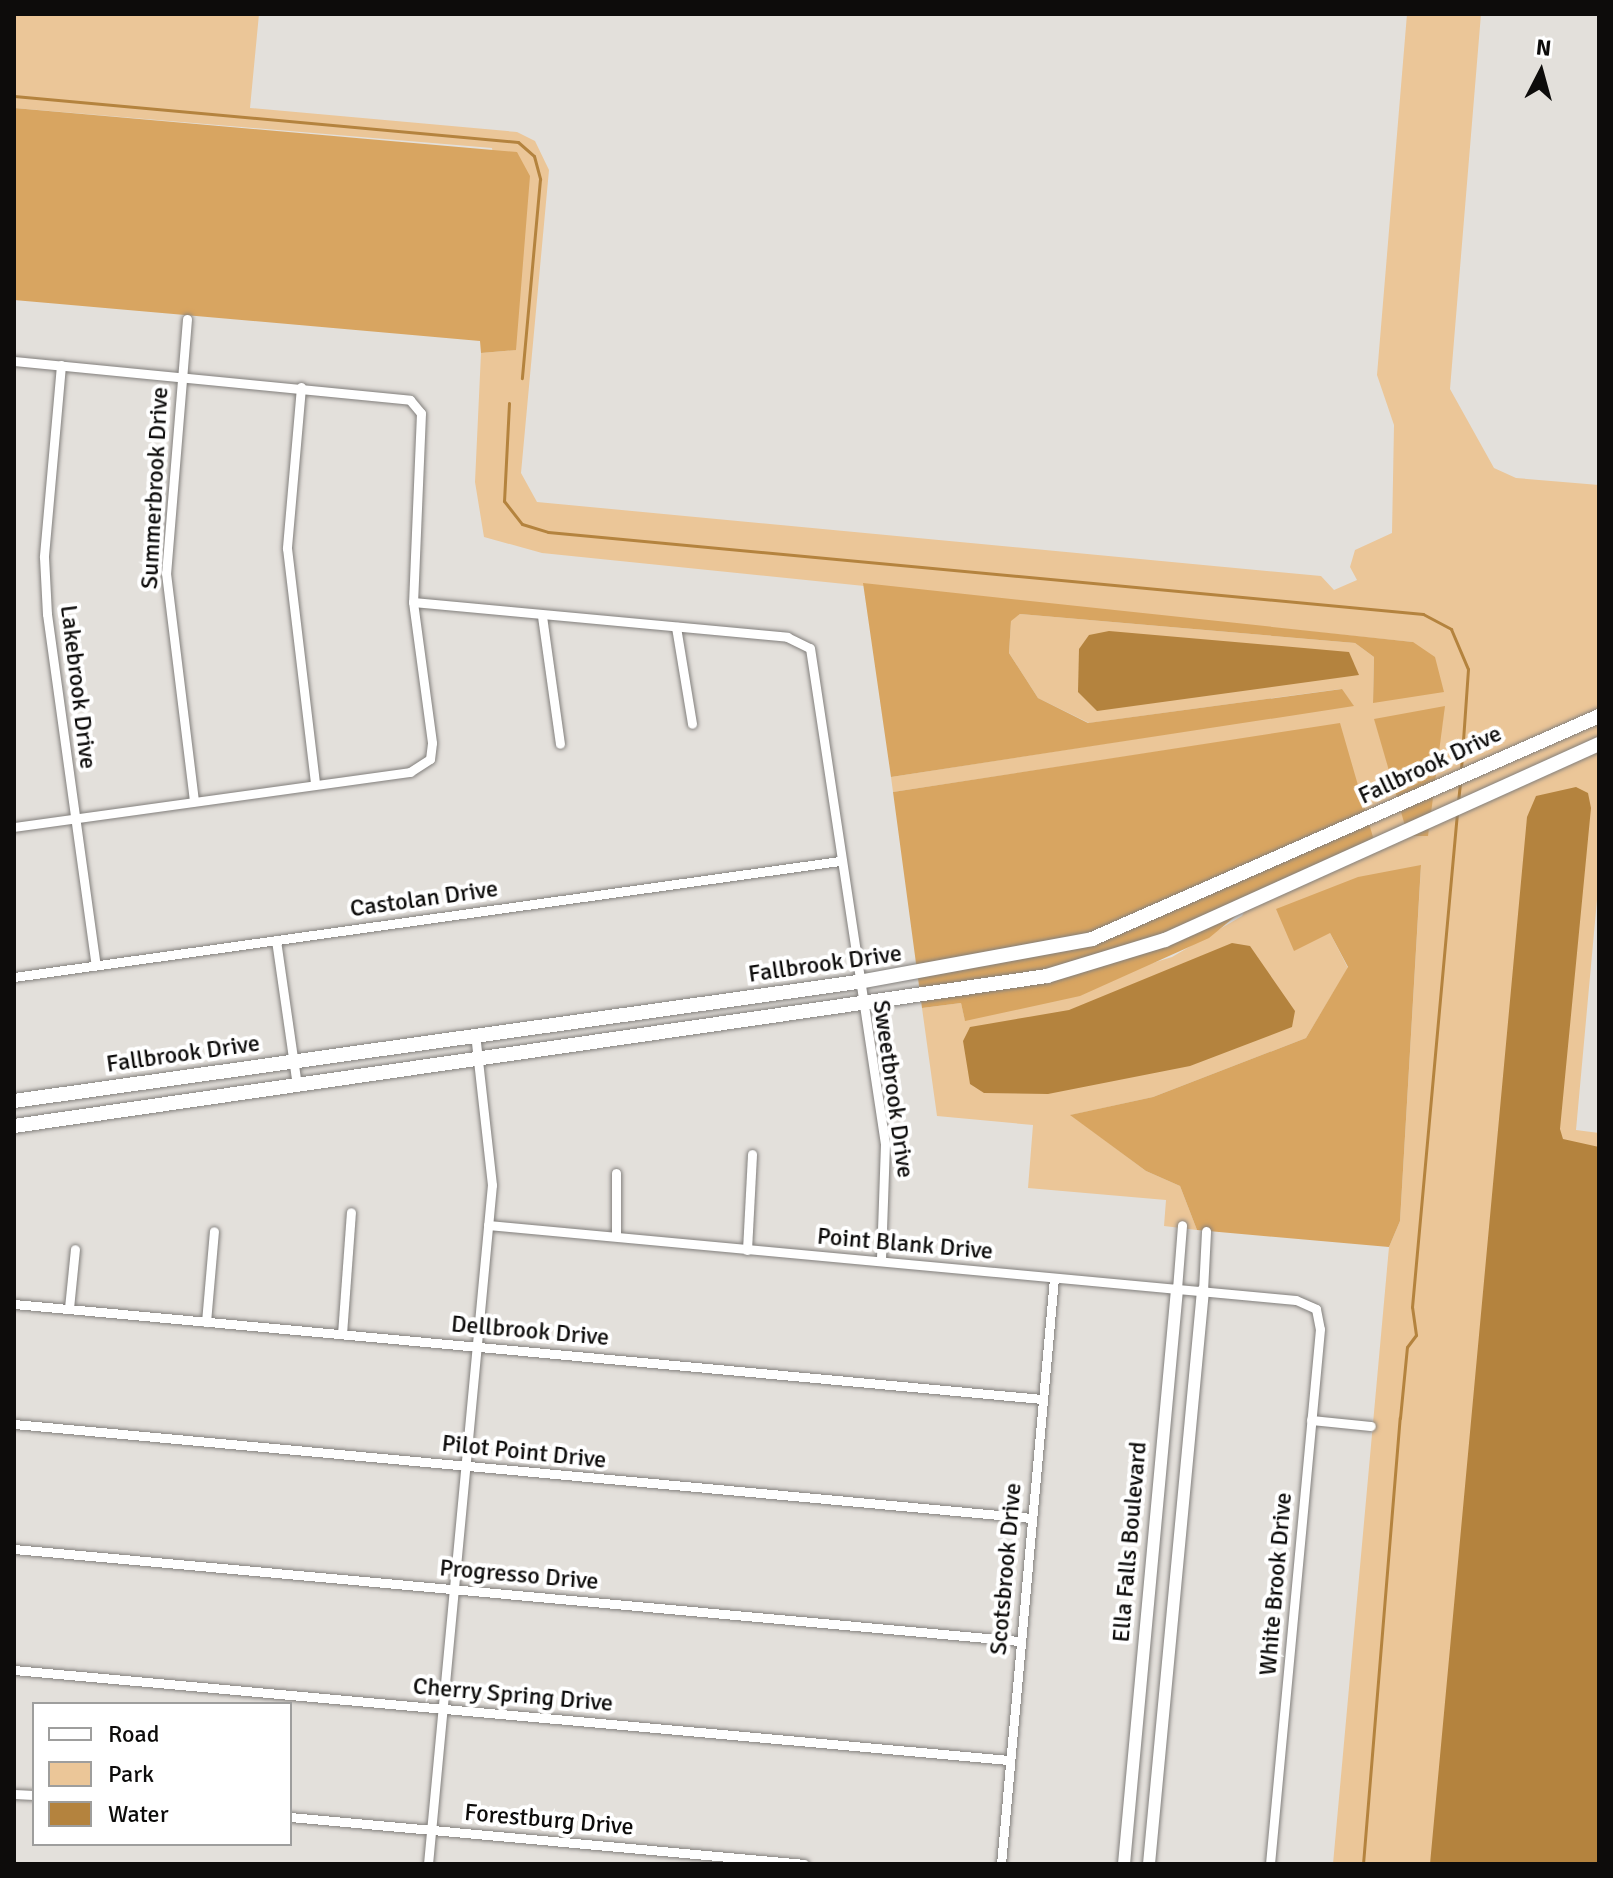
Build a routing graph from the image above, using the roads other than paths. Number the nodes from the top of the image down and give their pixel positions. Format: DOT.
graph roads {
  1 [pos="187,319"];
  2 [pos="14,361"];
  3 [pos="61,365"];
  4 [pos="181,374"];
  5 [pos="301,387"];
  6 [pos="413,602"];
  7 [pos="542,616"];
  8 [pos="676,627"];
  9 [pos="1599,716"];
  10 [pos="692,724"];
  11 [pos="560,744"];
  12 [pos="1599,744"];
  13 [pos="1473,769"];
  14 [pos="315,784"];
  15 [pos="1482,795"];
  16 [pos="194,801"];
  17 [pos="75,818"];
  18 [pos="14,827"];
  19 [pos="839,861"];
  20 [pos="1092,939"];
  21 [pos="276,940"];
  22 [pos="1101,961"];
  23 [pos="96,965"];
  24 [pos="14,977"];
  25 [pos="858,982"];
  26 [pos="691,1004"];
  27 [pos="861,1006"];
  28 [pos="695,1030"];
  29 [pos="475,1034"];
  30 [pos="479,1060"];
  31 [pos="293,1062"];
  32 [pos="297,1086"];
  33 [pos="110,1087"];
  34 [pos="14,1101"];
  35 [pos="114,1111"];
  36 [pos="14,1126"];
  37 [pos="752,1154"];
  38 [pos="616,1173"];
  39 [pos="351,1212"];
  40 [pos="488,1225"];
  41 [pos="1182,1225"];
  42 [pos="214,1231"];
  43 [pos="1206,1231"];
  44 [pos="616,1236"];
  45 [pos="75,1249"];
  46 [pos="747,1250"];
  47 [pos="881,1261"];
  48 [pos="1054,1278"];
  49 [pos="1177,1289"];
  50 [pos="1203,1291"];
  51 [pos="14,1304"];
  52 [pos="69,1308"];
  53 [pos="1316,1309"];
  54 [pos="206,1322"];
  55 [pos="342,1334"];
  56 [pos="477,1347"];
  57 [pos="1042,1399"];
  58 [pos="1311,1420"];
  59 [pos="14,1424"];
  60 [pos="1371,1426"];
  61 [pos="465,1466"];
  62 [pos="1031,1518"];
  63 [pos="1154,1531"];
  64 [pos="1178,1534"];
  65 [pos="14,1549"];
  66 [pos="452,1590"];
  67 [pos="1020,1641"];
  68 [pos="14,1670"];
  69 [pos="442,1709"];
  70 [pos="1134,1745"];
  71 [pos="1159,1747"];
  72 [pos="1009,1760"];
  73 [pos="292,1817"];
  74 [pos="431,1830"];
  75 [pos="428,1864"];
  76 [pos="804,1864"];
  77 [pos="1001,1864"];
  78 [pos="1124,1864"];
  79 [pos="1149,1864"];
  80 [pos="1270,1864"];
  1 -- 4 [label="street, Summerbrook Drive"];
  2 -- 3 [label="street"];
  3 -- 4 [label="street"];
  3 -- 17 [label="street, Lakebrook Drive"];
  4 -- 5 [label="street"];
  4 -- 16 [label="street, Summerbrook Drive"];
  5 -- 6 [label="street"];
  5 -- 14 [label="street"];
  6 -- 7 [label="street"];
  6 -- 14 [label="street"];
  7 -- 8 [label="street"];
  7 -- 11 [label="street"];
  8 -- 10 [label="street"];
  8 -- 19 [label="street, Sweetbrook Drive"];
  9 -- 13 [label="main road, Fallbrook Drive"];
  12 -- 15 [label="main road, Fallbrook Drive"];
  13 -- 15 [label="main road"];
  13 -- 20 [label="main road, Fallbrook Drive"];
  14 -- 16 [label="street"];
  15 -- 22 [label="main road, Fallbrook Drive"];
  16 -- 17 [label="street"];
  17 -- 18 [label="street"];
  17 -- 23 [label="street, Lakebrook Drive"];
  19 -- 21 [label="street, Castolan Drive"];
  19 -- 25 [label="street, Sweetbrook Drive"];
  20 -- 22 [label="main road"];
  20 -- 25 [label="main road, Fallbrook Drive"];
  21 -- 23 [label="street, Castolan Drive"];
  21 -- 31 [label="street"];
  22 -- 27 [label="main road, Fallbrook Drive"];
  23 -- 24 [label="street, Castolan Drive"];
  25 -- 26 [label="main road, Fallbrook Drive"];
  25 -- 27 [label="street, Sweetbrook Drive"];
  26 -- 28 [label="main road"];
  26 -- 29 [label="main road, Fallbrook Drive"];
  27 -- 28 [label="main road, Fallbrook Drive"];
  27 -- 47 [label="street, Sweetbrook Drive"];
  28 -- 30 [label="main road, Fallbrook Drive"];
  29 -- 30 [label="street"];
  29 -- 31 [label="main road, Fallbrook Drive"];
  30 -- 32 [label="main road, Fallbrook Drive"];
  30 -- 40 [label="street"];
  31 -- 32 [label="street"];
  31 -- 33 [label="main road, Fallbrook Drive"];
  32 -- 35 [label="main road, Fallbrook Drive"];
  33 -- 34 [label="main road, Fallbrook Drive"];
  33 -- 35 [label="main road"];
  35 -- 36 [label="main road, Fallbrook Drive"];
  37 -- 46 [label="street"];
  38 -- 44 [label="street"];
  39 -- 55 [label="street"];
  40 -- 44 [label="street, Point Blank Drive"];
  40 -- 56 [label="street"];
  41 -- 49 [label="street, Ella Falls Boulevard"];
  42 -- 54 [label="street"];
  43 -- 50 [label="street, Ella Falls Boulevard"];
  44 -- 46 [label="street, Point Blank Drive"];
  45 -- 52 [label="street"];
  46 -- 47 [label="street, Point Blank Drive"];
  47 -- 48 [label="street, Point Blank Drive"];
  48 -- 49 [label="street, Point Blank Drive"];
  48 -- 57 [label="street, Scotsbrook Drive"];
  49 -- 50 [label="street, Point Blank Drive"];
  49 -- 63 [label="street, Ella Falls Boulevard"];
  50 -- 53 [label="street, Point Blank Drive"];
  50 -- 64 [label="street, Ella Falls Boulevard"];
  51 -- 52 [label="street, Dellbrook Drive"];
  52 -- 54 [label="street, Dellbrook Drive"];
  53 -- 58 [label="street, White Brook Drive"];
  54 -- 55 [label="street, Dellbrook Drive"];
  55 -- 56 [label="street, Dellbrook Drive"];
  56 -- 57 [label="street, Dellbrook Drive"];
  56 -- 61 [label="street"];
  57 -- 62 [label="street, Scotsbrook Drive"];
  58 -- 60 [label="street"];
  58 -- 80 [label="street, White Brook Drive"];
  59 -- 61 [label="street, Pilot Point Drive"];
  61 -- 62 [label="street, Pilot Point Drive"];
  61 -- 66 [label="street"];
  62 -- 67 [label="street, Scotsbrook Drive"];
  63 -- 64 [label="street"];
  63 -- 70 [label="street, Ella Falls Boulevard"];
  64 -- 71 [label="street, Ella Falls Boulevard"];
  65 -- 66 [label="street, Progresso Drive"];
  66 -- 67 [label="street, Progresso Drive"];
  66 -- 69 [label="street"];
  67 -- 72 [label="street, Scotsbrook Drive"];
  68 -- 69 [label="street, Cherry Spring Drive"];
  69 -- 72 [label="street, Cherry Spring Drive"];
  69 -- 74 [label="street"];
  70 -- 71 [label="street"];
  70 -- 78 [label="street, Ella Falls Boulevard"];
  71 -- 79 [label="street, Ella Falls Boulevard"];
  72 -- 77 [label="street, Scotsbrook Drive"];
  73 -- 74 [label="street, Forestburg Drive"];
  74 -- 75 [label="street"];
  74 -- 76 [label="street, Forestburg Drive"];
}
